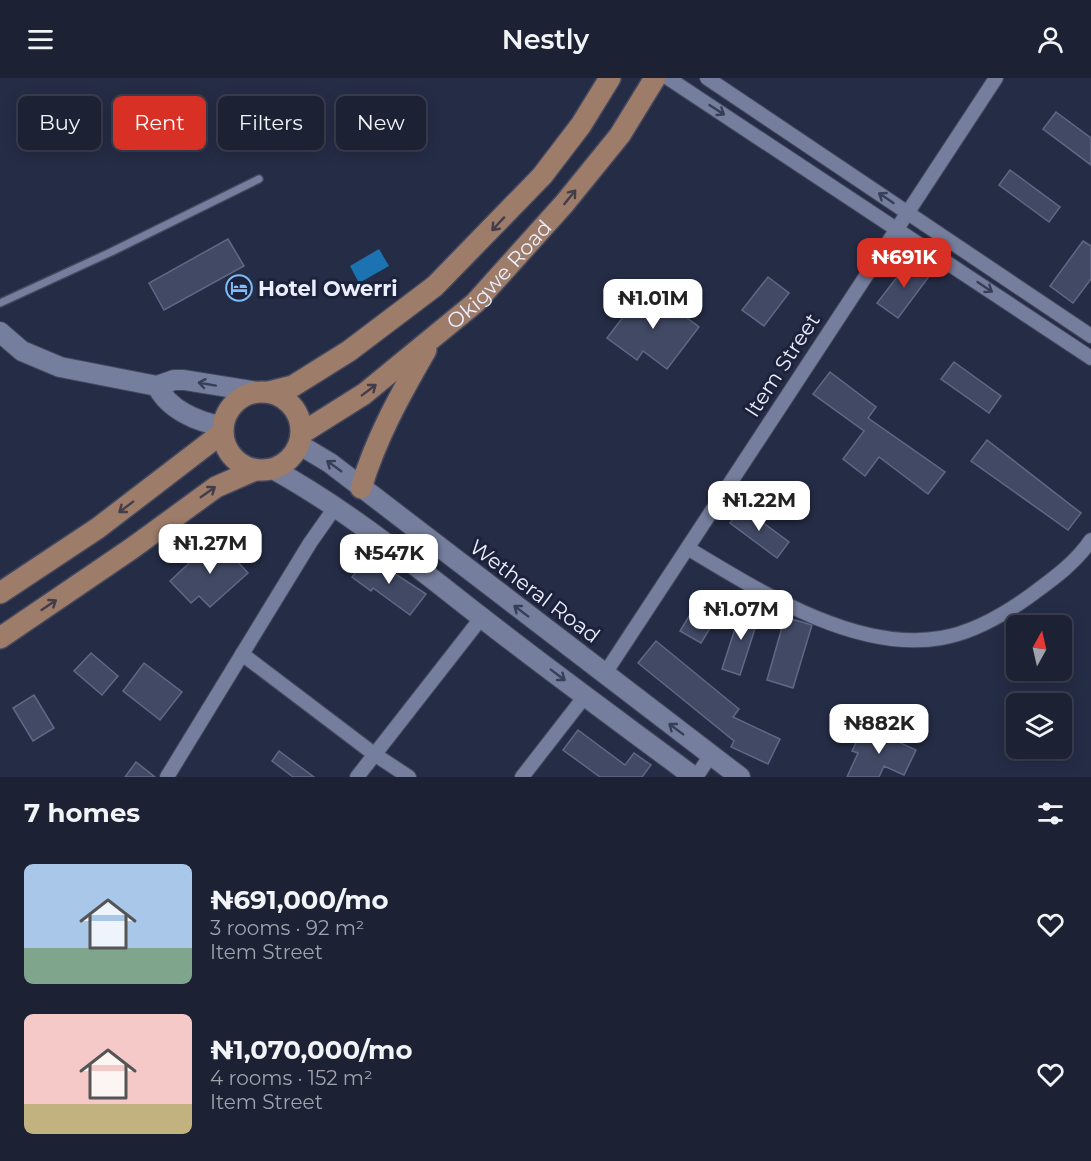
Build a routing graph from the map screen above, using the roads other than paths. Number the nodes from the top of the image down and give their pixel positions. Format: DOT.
graph roads {
  1 [pos="610,78"];
  2 [pos="654,78"];
  3 [pos="668,78"];
  4 [pos="707,78"];
  5 [pos="996,78"];
  6 [pos="259,178"];
  7 [pos="906,211"];
  8 [pos="895,228"];
  9 [pos="0,303"];
  10 [pos="0,332"];
  11 [pos="1091,336"];
  12 [pos="431,342"];
  13 [pos="1091,358"];
  14 [pos="157,386"];
  15 [pos="263,392"];
  16 [pos="222,430"];
  17 [pos="301,439"];
  18 [pos="264,470"];
  19 [pos="361,488"];
  20 [pos="336,506"];
  21 [pos="1091,540"];
  22 [pos="689,549"];
  23 [pos="0,593"];
  24 [pos="482,617"];
  25 [pos="0,638"];
  26 [pos="242,654"];
  27 [pos="604,675"];
  28 [pos="585,696"];
  29 [pos="374,754"];
  30 [pos="711,755"];
  31 [pos="167,777"];
  32 [pos="357,777"];
  33 [pos="409,777"];
  34 [pos="522,777"];
  35 [pos="695,777"];
  36 [pos="740,777"];
  1 -- 15 [label="main road, one-way"];
  12 -- 2 [label="main road, Okigwe Road, one-way"];
  3 -- 8 [label="street, one-way"];
  7 -- 4 [label="street, one-way"];
  5 -- 7 [label="street, Item Street"];
  6 -- 9 [label="lane"];
  7 -- 8 [label="street, Item Street"];
  7 -- 11 [label="street"];
  8 -- 13 [label="street, one-way"];
  8 -- 22 [label="street, Item Street"];
  10 -- 14 [label="main road"];
  17 -- 12 [label="main road, Okigwe Road, one-way"];
  12 -- 19 [label="main road"];
  15 -- 14 [label="main road, one-way"];
  14 -- 16 [label="main road"];
  15 -- 16 [label="main road"];
  15 -- 17 [label="main road"];
  16 -- 18 [label="main road"];
  16 -- 23 [label="main road, one-way"];
  17 -- 18 [label="main road"];
  19 -- 17 [label="main road, Wetheral Road, one-way"];
  18 -- 20 [label="main road"];
  25 -- 18 [label="main road, one-way"];
  27 -- 19 [label="main road, Wetheral Road, one-way"];
  20 -- 24 [label="main road"];
  20 -- 26 [label="street"];
  21 -- 22 [label="street"];
  22 -- 27 [label="street, Item Street"];
  24 -- 28 [label="main road, one-way"];
  24 -- 29 [label="street"];
  26 -- 29 [label="street"];
  26 -- 31 [label="street"];
  30 -- 27 [label="main road, Wetheral Road, one-way"];
  28 -- 34 [label="street"];
  28 -- 35 [label="main road"];
  29 -- 32 [label="street"];
  29 -- 33 [label="street"];
  30 -- 35 [label="street"];
  30 -- 36 [label="main road, Wetheral Road"];
}
